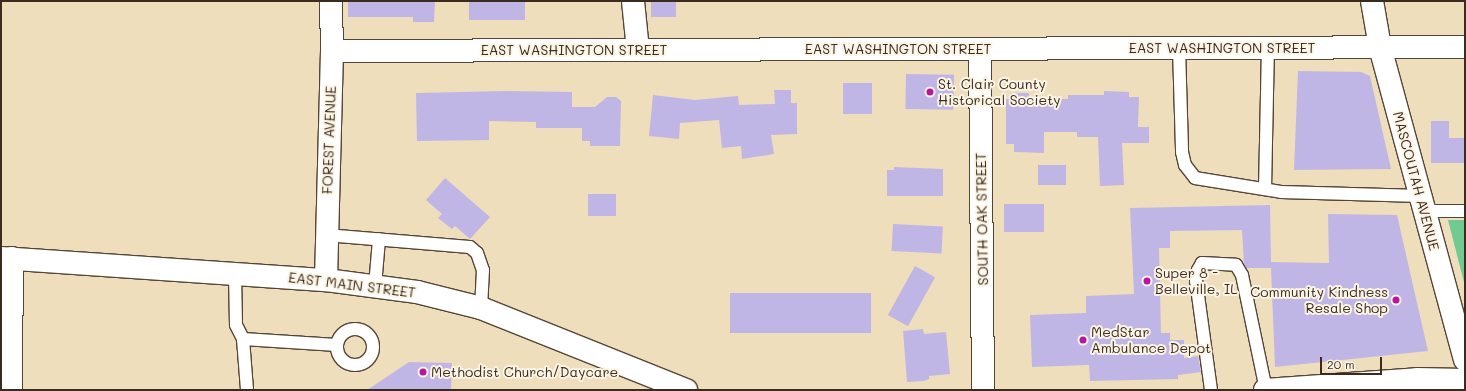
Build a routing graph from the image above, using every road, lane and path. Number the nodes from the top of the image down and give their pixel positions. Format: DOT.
graph roads {
  1 [pos="331,1"];
  2 [pos="633,1"];
  3 [pos="1372,1"];
  4 [pos="1380,47"];
  5 [pos="1465,47"];
  6 [pos="980,48"];
  7 [pos="1179,48"];
  8 [pos="1268,48"];
  9 [pos="638,50"];
  10 [pos="332,51"];
  11 [pos="1265,189"];
  12 [pos="1423,204"];
  13 [pos="1465,211"];
  14 [pos="326,234"];
  15 [pos="379,239"];
  16 [pos="6,258"];
  17 [pos="235,273"];
  18 [pos="326,280"];
  19 [pos="375,286"];
  20 [pos="481,308"];
  21 [pos="243,339"];
  22 [pos="337,345"];
  23 [pos="1465,360"];
  24 [pos="1465,380"];
  25 [pos="11,390"];
  26 [pos="247,390"];
  27 [pos="686,390"];
  28 [pos="983,390"];
  29 [pos="1211,390"];
  30 [pos="1269,390"];
  1 -- 10 [label="main road, FOREST AVENUE"];
  2 -- 9 [label="main road"];
  3 -- 4 [label="main road, MASCOUTAH AVENUE"];
  4 -- 5 [label="main road, EAST WASHINGTON STREET"];
  4 -- 8 [label="main road, EAST WASHINGTON STREET"];
  4 -- 12 [label="main road, MASCOUTAH AVENUE"];
  6 -- 7 [label="main road, EAST WASHINGTON STREET"];
  6 -- 9 [label="main road, EAST WASHINGTON STREET"];
  6 -- 28 [label="main road, SOUTH OAK STREET"];
  7 -- 8 [label="main road, EAST WASHINGTON STREET"];
  7 -- 11 [label="lane"];
  8 -- 11 [label="lane"];
  9 -- 10 [label="main road, EAST WASHINGTON STREET"];
  10 -- 14 [label="main road, FOREST AVENUE"];
  11 -- 12 [label="lane"];
  12 -- 13 [label="lane"];
  12 -- 23 [label="main road, MASCOUTAH AVENUE"];
  14 -- 15 [label="lane"];
  14 -- 18 [label="main road, FOREST AVENUE"];
  15 -- 19 [label="lane"];
  15 -- 20 [label="lane"];
  16 -- 17 [label="main road, EAST MAIN STREET"];
  16 -- 25 [label="main road"];
  17 -- 18 [label="main road, EAST MAIN STREET"];
  17 -- 21 [label="lane"];
  18 -- 19 [label="main road, EAST MAIN STREET"];
  19 -- 20 [label="main road, EAST MAIN STREET"];
  20 -- 27 [label="main road, EAST MAIN STREET"];
  21 -- 22 [label="lane"];
  21 -- 26 [label="lane"];
  24 -- 30 [label="main road"];
  29 -- 30 [label="lane"];
}
